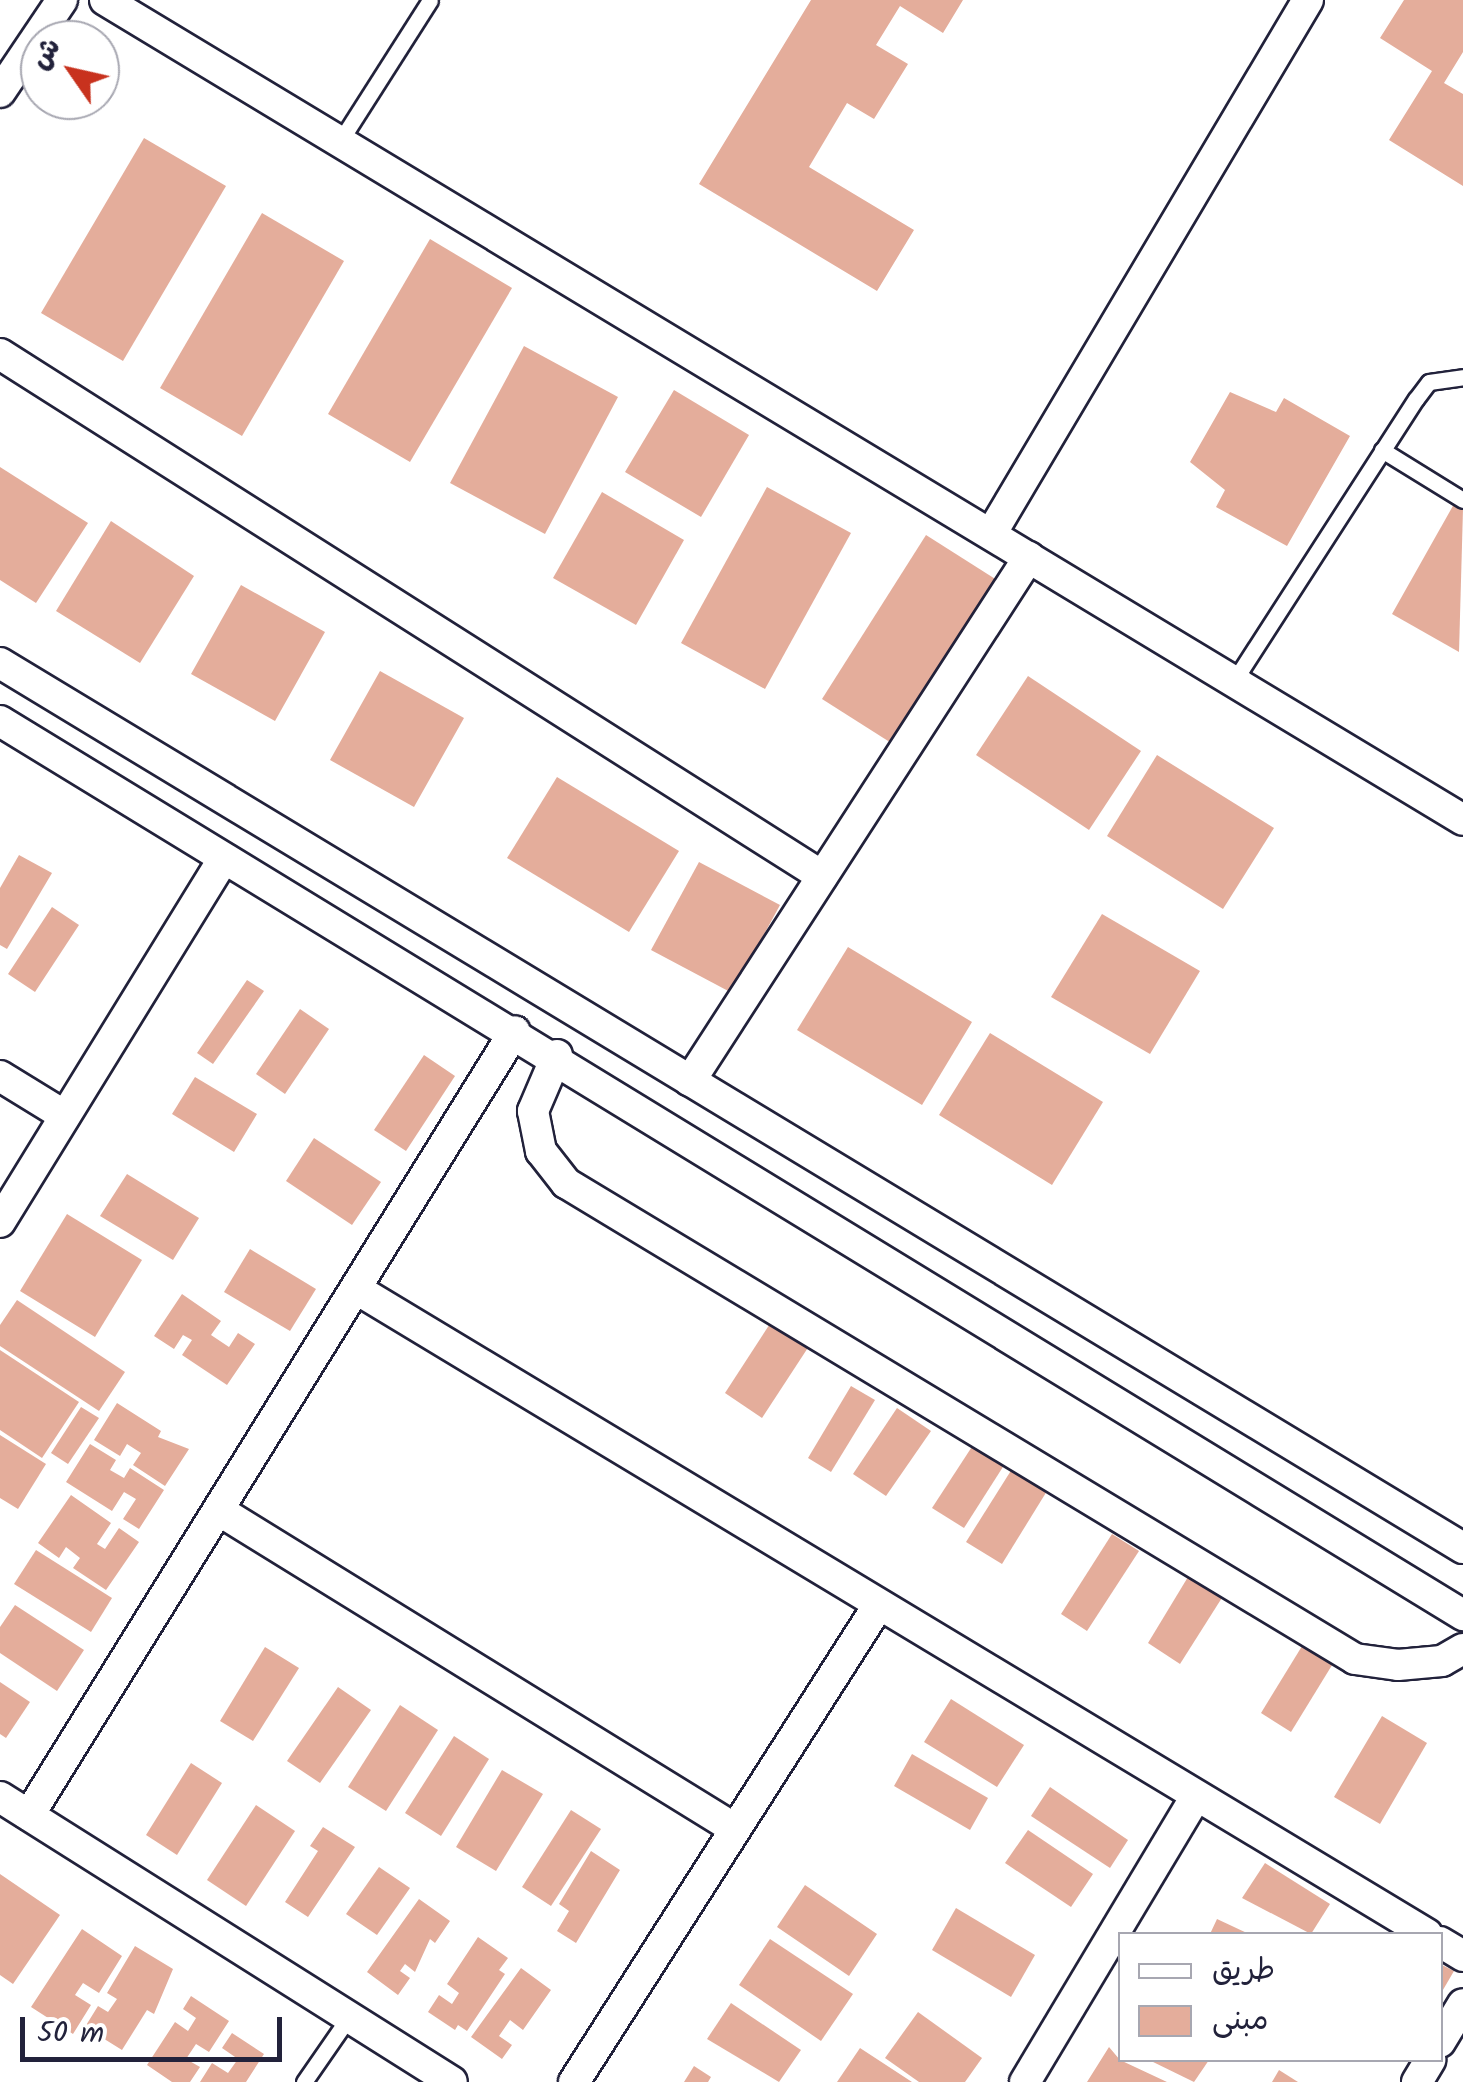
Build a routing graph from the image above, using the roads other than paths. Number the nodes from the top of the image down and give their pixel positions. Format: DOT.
graph roads {
  1 [pos="62,0"];
  2 [pos="105,0"];
  3 [pos="430,0"];
  4 [pos="1308,0"];
  5 [pos="0,92"];
  6 [pos="339,143"];
  7 [pos="0,354"];
  8 [pos="1463,378"];
  9 [pos="1382,450"];
  10 [pos="1463,500"];
  11 [pos="991,534"];
  12 [pos="1029,557"];
  13 [pos="0,663"];
  14 [pos="1234,681"];
  15 [pos="0,720"];
  16 [pos="1463,820"];
  17 [pos="224,858"];
  18 [pos="822,876"];
  19 [pos="516,1031"];
  20 [pos="557,1055"];
  21 [pos="0,1076"];
  22 [pos="690,1081"];
  23 [pos="65,1116"];
  24 [pos="817,1159"];
  25 [pos="790,1201"];
  26 [pos="0,1222"];
  27 [pos="358,1290"];
  28 [pos="220,1511"];
  29 [pos="1463,1548"];
  30 [pos="878,1606"];
  31 [pos="1463,1615"];
  32 [pos="1463,1649"];
  33 [pos="0,1798"];
  34 [pos="1195,1798"];
  35 [pos="28,1816"];
  36 [pos="735,1830"];
  37 [pos="1424,1932"];
  38 [pos="1463,2004"];
  39 [pos="349,2017"];
  40 [pos="1443,2037"];
  41 [pos="304,2082"];
  42 [pos="452,2082"];
  43 [pos="574,2082"];
  44 [pos="1025,2082"];
  1 -- 5 [label="street"];
  2 -- 6 [label="street"];
  3 -- 6 [label="lane"];
  4 -- 11 [label="street"];
  6 -- 11 [label="street"];
  7 -- 18 [label="street"];
  8 -- 9 [label="lane"];
  9 -- 10 [label="lane"];
  9 -- 14 [label="lane"];
  11 -- 12 [label="street"];
  12 -- 14 [label="street"];
  12 -- 18 [label="street"];
  13 -- 22 [label="street"];
  14 -- 16 [label="street"];
  15 -- 17 [label="street"];
  17 -- 19 [label="street"];
  17 -- 23 [label="street"];
  18 -- 22 [label="street"];
  19 -- 20 [label="street"];
  19 -- 27 [label="street"];
  20 -- 25 [label="street"];
  20 -- 32 [label="street"];
  21 -- 23 [label="street"];
  22 -- 24 [label="street"];
  23 -- 26 [label="street"];
  24 -- 25 [label="street"];
  24 -- 29 [label="street"];
  25 -- 31 [label="street"];
  27 -- 28 [label="street"];
  27 -- 30 [label="street"];
  28 -- 35 [label="street"];
  28 -- 36 [label="street"];
  30 -- 34 [label="street"];
  30 -- 36 [label="street"];
  33 -- 35 [label="street"];
  34 -- 37 [label="street"];
  34 -- 44 [label="street"];
  35 -- 39 [label="street"];
  36 -- 43 [label="street"];
  38 -- 40 [label="street"];
  39 -- 41 [label="lane"];
  39 -- 42 [label="street"];
}
